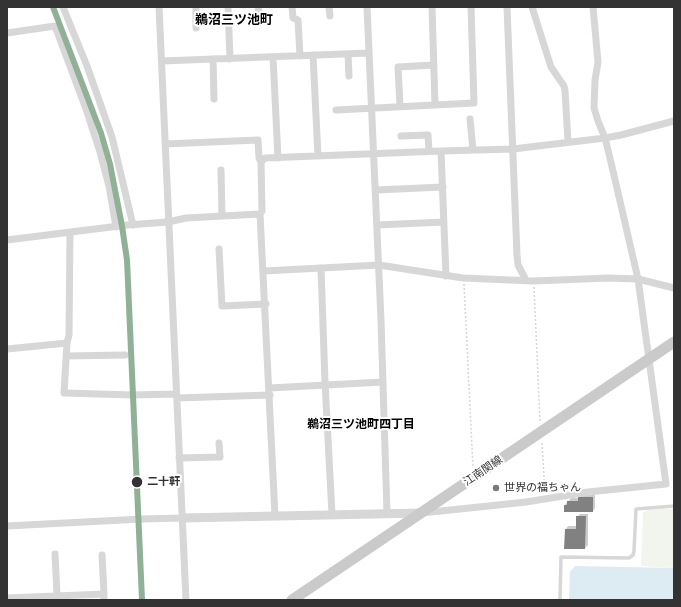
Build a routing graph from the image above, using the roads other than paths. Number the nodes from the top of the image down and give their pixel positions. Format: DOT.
graph roads {
  1 [pos="63,7"];
  2 [pos="160,7"];
  3 [pos="196,7"];
  4 [pos="228,7"];
  5 [pos="292,7"];
  6 [pos="329,7"];
  7 [pos="367,7"];
  8 [pos="432,7"];
  9 [pos="471,7"];
  10 [pos="507,7"];
  11 [pos="532,7"];
  12 [pos="593,7"];
  13 [pos="330,16"];
  14 [pos="196,28"];
  15 [pos="7,33"];
  16 [pos="369,53"];
  17 [pos="348,54"];
  18 [pos="312,55"];
  19 [pos="300,56"];
  20 [pos="273,57"];
  21 [pos="213,59"];
  22 [pos="230,59"];
  23 [pos="162,62"];
  24 [pos="434,65"];
  25 [pos="349,76"];
  26 [pos="214,99"];
  27 [pos="435,105"];
  28 [pos="400,106"];
  29 [pos="372,108"];
  30 [pos="336,110"];
  31 [pos="470,119"];
  32 [pos="674,122"];
  33 [pos="401,136"];
  34 [pos="605,138"];
  35 [pos="568,142"];
  36 [pos="165,144"];
  37 [pos="513,149"];
  38 [pos="472,150"];
  39 [pos="429,151"];
  40 [pos="441,151"];
  41 [pos="374,154"];
  42 [pos="318,156"];
  43 [pos="278,158"];
  44 [pos="261,162"];
  45 [pos="221,170"];
  46 [pos="443,187"];
  47 [pos="376,190"];
  48 [pos="260,214"];
  49 [pos="222,216"];
  50 [pos="168,222"];
  51 [pos="444,222"];
  52 [pos="133,225"];
  53 [pos="377,225"];
  54 [pos="116,227"];
  55 [pos="70,232"];
  56 [pos="7,240"];
  57 [pos="219,249"];
  58 [pos="379,265"];
  59 [pos="321,268"];
  60 [pos="264,271"];
  61 [pos="446,276"];
  62 [pos="638,279"];
  63 [pos="530,281"];
  64 [pos="674,288"];
  65 [pos="266,304"];
  66 [pos="674,342"];
  67 [pos="67,343"];
  68 [pos="7,349"];
  69 [pos="125,355"];
  70 [pos="66,356"];
  71 [pos="649,358"];
  72 [pos="383,382"];
  73 [pos="325,385"];
  74 [pos="269,388"];
  75 [pos="270,395"];
  76 [pos="176,396"];
  77 [pos="219,443"];
  78 [pos="179,458"];
  79 [pos="674,506"];
  80 [pos="387,513"];
  81 [pos="422,513"];
  82 [pos="332,514"];
  83 [pos="275,516"];
  84 [pos="182,518"];
  85 [pos="7,526"];
  86 [pos="56,554"];
  87 [pos="102,555"];
  88 [pos="57,595"];
  89 [pos="104,597"];
  90 [pos="7,598"];
  91 [pos="186,600"];
  92 [pos="292,600"];
  93 [pos="560,600"];
  1 -- 52 [label="street"];
  2 -- 23 [label="street"];
  3 -- 14 [label="street"];
  4 -- 22 [label="street"];
  5 -- 19 [label="street"];
  6 -- 13 [label="street"];
  7 -- 16 [label="street"];
  8 -- 24 [label="street"];
  9 -- 27 [label="street"];
  10 -- 37 [label="street"];
  11 -- 35 [label="street"];
  12 -- 34 [label="street"];
  15 -- 54 [label="street"];
  16 -- 17 [label="street"];
  16 -- 29 [label="street"];
  17 -- 18 [label="street"];
  17 -- 25 [label="street"];
  18 -- 19 [label="street"];
  18 -- 42 [label="street"];
  19 -- 20 [label="street"];
  20 -- 22 [label="street"];
  20 -- 43 [label="street"];
  21 -- 22 [label="street"];
  21 -- 23 [label="street"];
  21 -- 26 [label="street"];
  23 -- 36 [label="street"];
  24 -- 27 [label="street"];
  24 -- 28 [label="street"];
  27 -- 28 [label="street"];
  28 -- 29 [label="street"];
  29 -- 30 [label="street"];
  29 -- 41 [label="street"];
  31 -- 38 [label="street"];
  32 -- 34 [label="street"];
  33 -- 39 [label="street"];
  34 -- 35 [label="street"];
  34 -- 62 [label="street"];
  35 -- 37 [label="street"];
  36 -- 44 [label="street"];
  36 -- 50 [label="street"];
  37 -- 38 [label="street"];
  37 -- 63 [label="street"];
  38 -- 40 [label="street"];
  39 -- 40 [label="street"];
  39 -- 41 [label="street"];
  40 -- 46 [label="street"];
  41 -- 42 [label="street"];
  41 -- 47 [label="street"];
  42 -- 43 [label="street"];
  43 -- 44 [label="street"];
  44 -- 48 [label="street"];
  45 -- 49 [label="street"];
  46 -- 47 [label="street"];
  46 -- 51 [label="street"];
  47 -- 53 [label="street"];
  48 -- 49 [label="street"];
  48 -- 60 [label="street"];
  49 -- 50 [label="street"];
  50 -- 52 [label="street"];
  50 -- 76 [label="street"];
  51 -- 53 [label="street"];
  51 -- 61 [label="street"];
  52 -- 54 [label="street"];
  53 -- 58 [label="street"];
  54 -- 55 [label="street"];
  55 -- 56 [label="street"];
  55 -- 67 [label="street"];
  57 -- 65 [label="street"];
  58 -- 59 [label="street"];
  58 -- 61 [label="street"];
  58 -- 72 [label="street"];
  59 -- 60 [label="street"];
  59 -- 73 [label="street"];
  60 -- 65 [label="street"];
  61 -- 63 [label="street"];
  62 -- 63 [label="street"];
  62 -- 64 [label="street"];
  62 -- 71 [label="street"];
  65 -- 74 [label="street"];
  66 -- 71 [label="main road, 江南関線"];
  67 -- 68 [label="street"];
  67 -- 70 [label="street"];
  69 -- 70 [label="street"];
  70 -- 76 [label="street"];
  71 -- 81 [label="main road, 江南関線"];
  71 -- 81 [label="street"];
  72 -- 73 [label="street"];
  72 -- 80 [label="street"];
  73 -- 74 [label="street"];
  73 -- 82 [label="street"];
  74 -- 75 [label="street"];
  75 -- 76 [label="street"];
  75 -- 83 [label="street"];
  76 -- 78 [label="street"];
  77 -- 78 [label="street"];
  78 -- 84 [label="street"];
  79 -- 93 [label="lane"];
  80 -- 81 [label="street"];
  80 -- 82 [label="street"];
  81 -- 92 [label="main road, 江南関線"];
  82 -- 83 [label="street"];
  83 -- 84 [label="street"];
  84 -- 85 [label="street"];
  84 -- 91 [label="street"];
  86 -- 88 [label="street"];
  87 -- 89 [label="street"];
  88 -- 89 [label="street"];
  88 -- 90 [label="street"];
}
